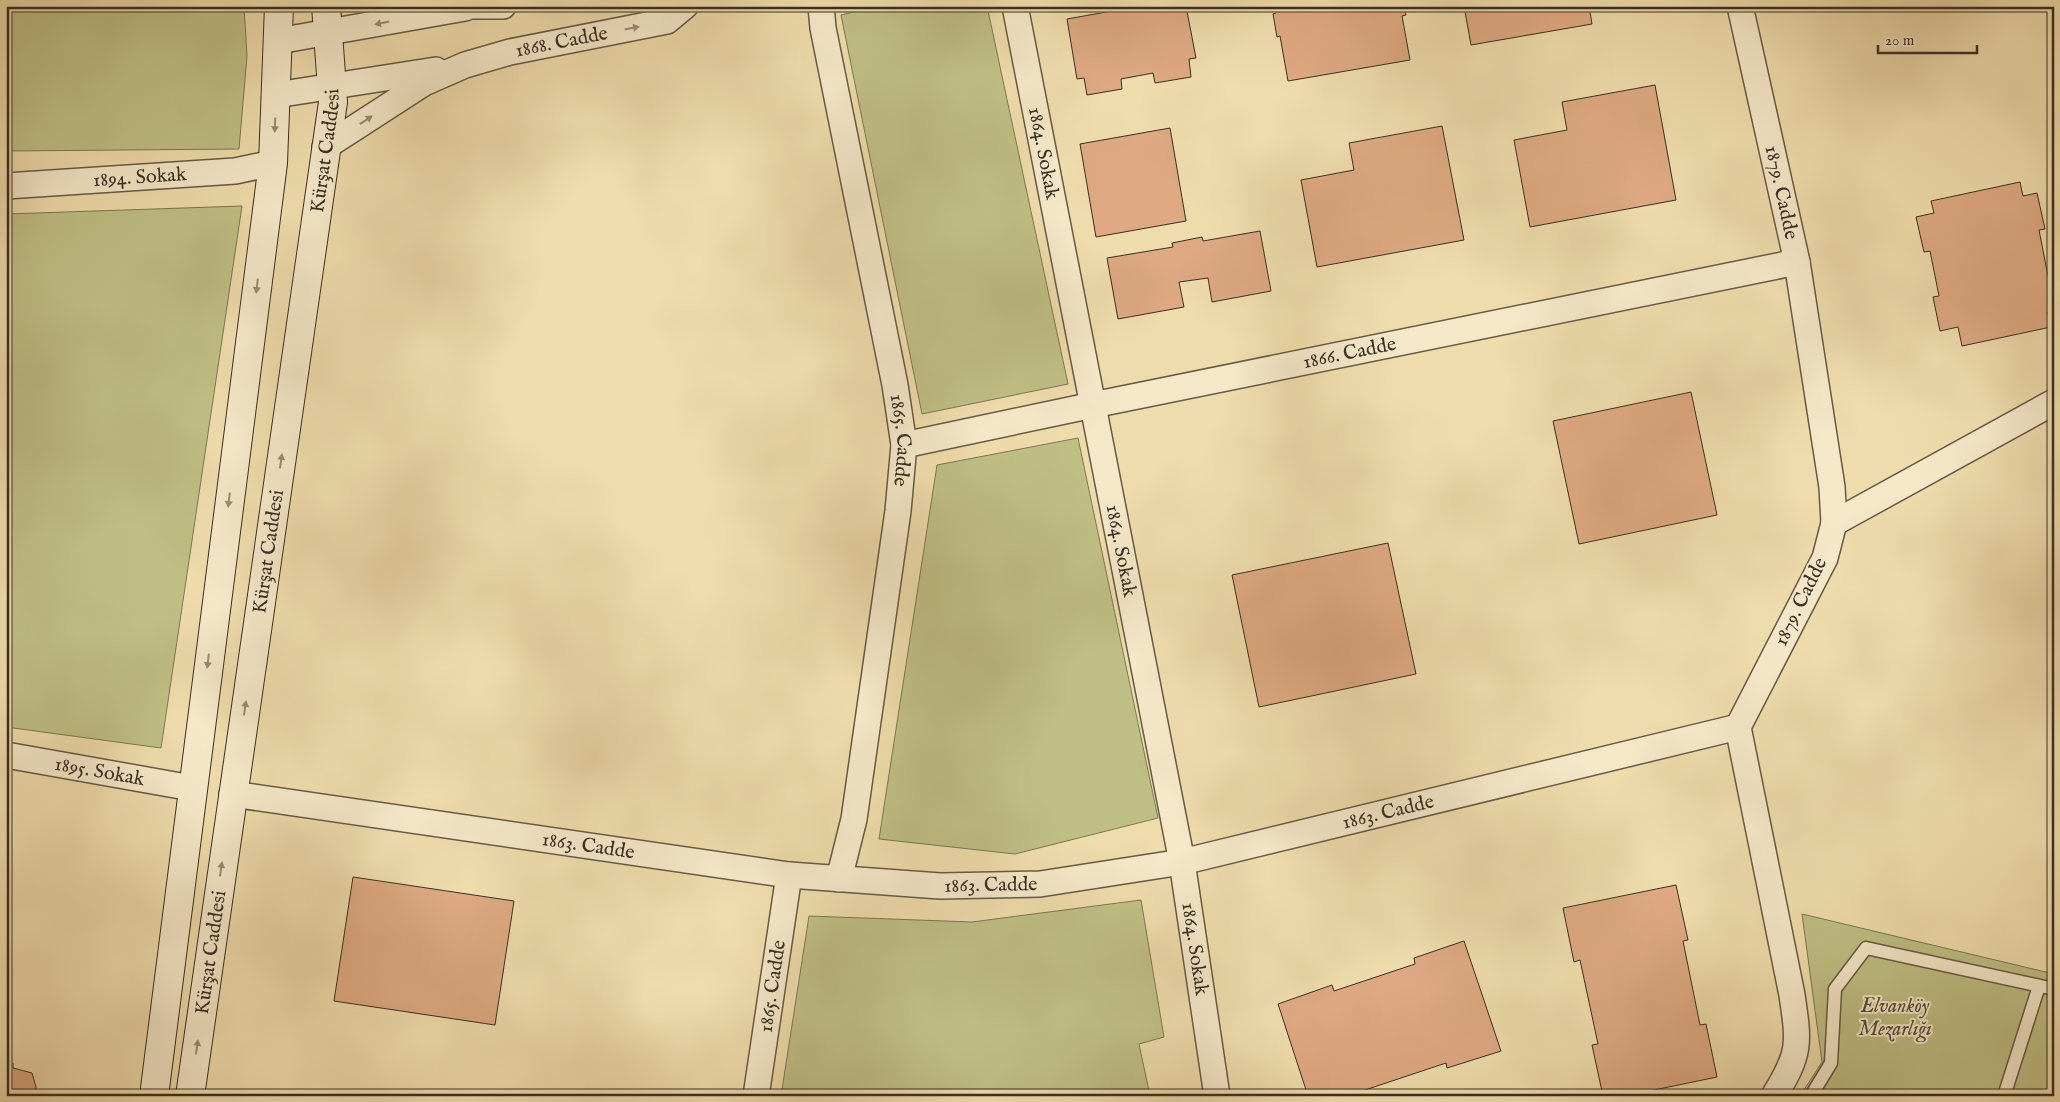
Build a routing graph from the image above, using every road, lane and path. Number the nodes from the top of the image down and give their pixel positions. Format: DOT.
graph roads {
  1 [pos="278,6"];
  2 [pos="503,6"];
  3 [pos="685,6"];
  4 [pos="821,6"];
  5 [pos="1015,6"];
  6 [pos="1740,6"];
  7 [pos="455,7"];
  8 [pos="327,19"];
  9 [pos="278,41"];
  10 [pos="465,65"];
  11 [pos="332,88"];
  12 [pos="276,95"];
  13 [pos="325,147"];
  14 [pos="273,163"];
  15 [pos="6,186"];
  16 [pos="1796,262"];
  17 [pos="2054,402"];
  18 [pos="1093,405"];
  19 [pos="904,445"];
  20 [pos="1834,523"];
  21 [pos="1738,727"];
  22 [pos="6,755"];
  23 [pos="192,788"];
  24 [pos="232,794"];
  25 [pos="1182,862"];
  26 [pos="789,875"];
  27 [pos="839,879"];
  28 [pos="2039,986"];
  29 [pos="2054,989"];
  30 [pos="154,1096"];
  31 [pos="190,1096"];
  32 [pos="756,1096"];
  33 [pos="1217,1096"];
  34 [pos="1774,1096"];
  35 [pos="1811,1096"];
  36 [pos="2004,1096"];
  1 -- 9 [label="street, Kürşat Caddesi"];
  2 -- 7 [label="street"];
  10 -- 3 [label="street, 1868. Cadde, one-way"];
  4 -- 19 [label="street, 1865. Cadde"];
  5 -- 18 [label="street, 1864. Sokak"];
  6 -- 16 [label="street, 1879. Cadde"];
  7 -- 8 [label="street, one-way"];
  8 -- 9 [label="street"];
  8 -- 11 [label="street, Kürşat Caddesi"];
  9 -- 12 [label="street, Kürşat Caddesi"];
  10 -- 11 [label="street, 1868. Cadde"];
  13 -- 10 [label="street, 1868. Cadde, one-way"];
  11 -- 12 [label="street, 1868. Cadde"];
  11 -- 13 [label="street, Kürşat Caddesi"];
  12 -- 14 [label="street, Kürşat Caddesi, one-way"];
  24 -- 13 [label="street, Kürşat Caddesi, one-way"];
  14 -- 15 [label="street, 1894. Sokak"];
  14 -- 23 [label="street, Kürşat Caddesi, one-way"];
  16 -- 18 [label="street, 1866. Cadde"];
  16 -- 20 [label="street, 1879. Cadde"];
  17 -- 20 [label="street"];
  18 -- 19 [label="street, 1866. Cadde"];
  18 -- 25 [label="street, 1864. Sokak"];
  19 -- 27 [label="street, 1865. Cadde"];
  20 -- 21 [label="street, 1879. Cadde"];
  21 -- 25 [label="street, 1863. Cadde"];
  21 -- 34 [label="street"];
  22 -- 23 [label="street, 1895. Sokak"];
  23 -- 30 [label="street, Kürşat Caddesi"];
  24 -- 26 [label="street, 1863. Cadde"];
  31 -- 24 [label="street, Kürşat Caddesi, one-way"];
  25 -- 27 [label="street, 1863. Cadde"];
  25 -- 33 [label="street, 1864. Sokak"];
  26 -- 27 [label="street, 1863. Cadde"];
  26 -- 32 [label="street, 1865. Cadde"];
  28 -- 29 [label="lane"];
  28 -- 35 [label="lane"];
  28 -- 36 [label="lane"];
}
